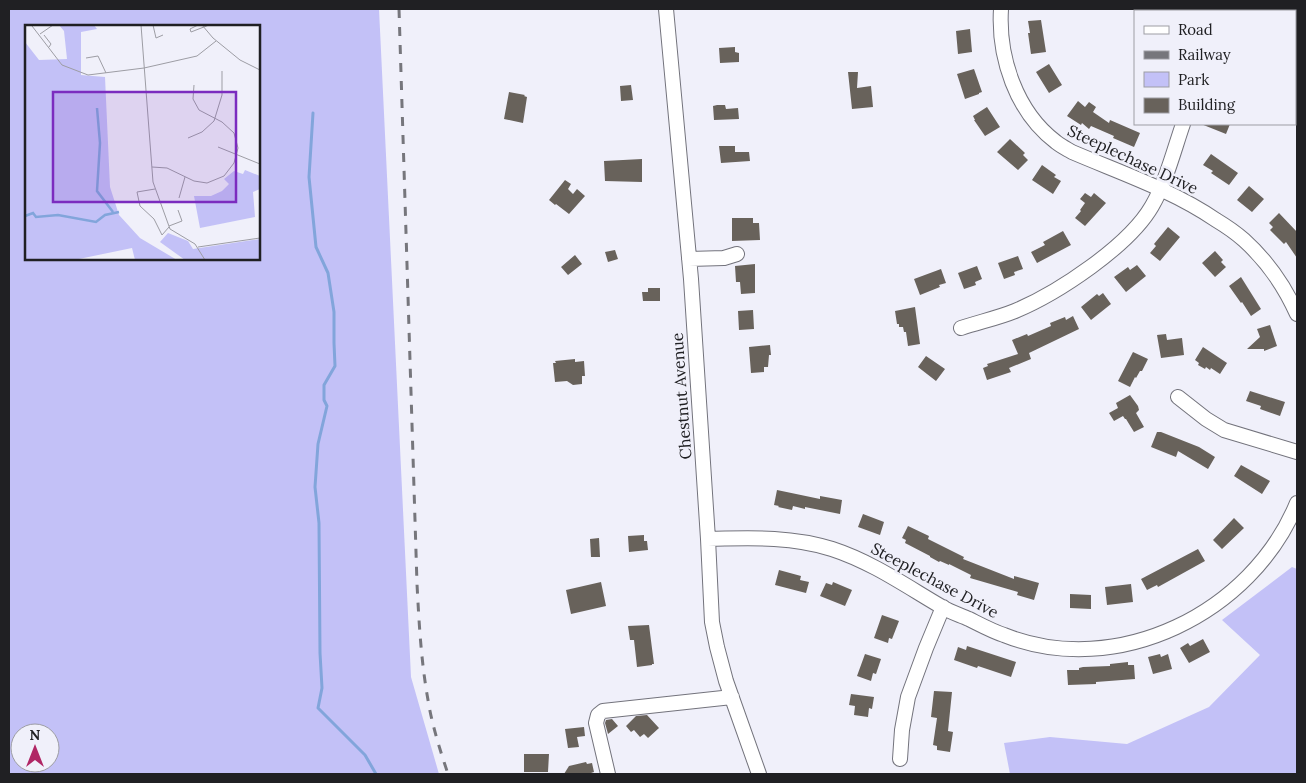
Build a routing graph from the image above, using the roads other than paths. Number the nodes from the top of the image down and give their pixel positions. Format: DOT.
graph roads {
  1 [pos="666,9"];
  2 [pos="1001,9"];
  3 [pos="1184,125"];
  4 [pos="1160,189"];
  5 [pos="737,254"];
  6 [pos="689,259"];
  7 [pos="1297,314"];
  8 [pos="961,328"];
  9 [pos="1178,397"];
  10 [pos="1297,452"];
  11 [pos="1297,503"];
  12 [pos="708,539"];
  13 [pos="943,607"];
  14 [pos="732,696"];
  15 [pos="900,759"];
  16 [pos="608,774"];
  17 [pos="759,774"];
  1 -- 6 [label="street, Chestnut Avenue"];
  2 -- 4 [label="street, Steeplechase Drive"];
  3 -- 4 [label="street"];
  4 -- 7 [label="street, Steeplechase Drive"];
  4 -- 8 [label="street"];
  5 -- 6 [label="street"];
  6 -- 12 [label="street, Chestnut Avenue"];
  9 -- 10 [label="street"];
  11 -- 13 [label="street, Steeplechase Drive"];
  12 -- 13 [label="street, Steeplechase Drive"];
  12 -- 14 [label="street, Chestnut Avenue"];
  13 -- 15 [label="street"];
  14 -- 16 [label="street"];
  14 -- 17 [label="street, Chestnut Avenue"];
}
